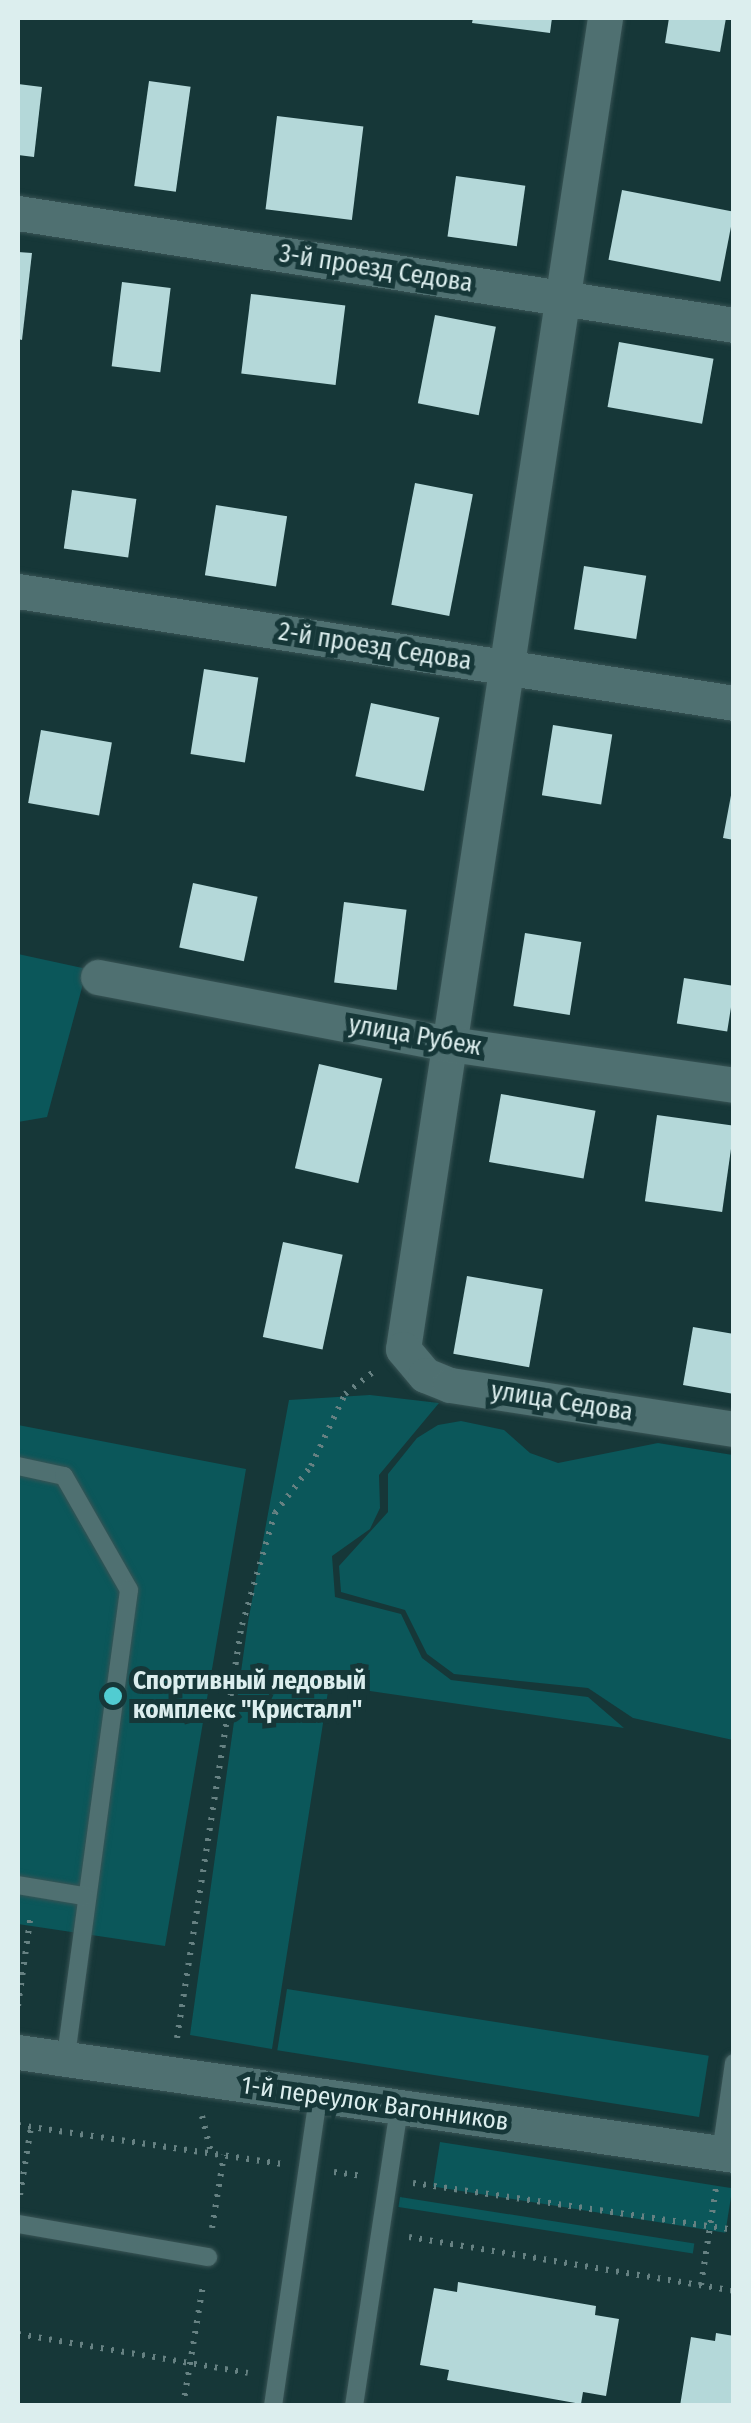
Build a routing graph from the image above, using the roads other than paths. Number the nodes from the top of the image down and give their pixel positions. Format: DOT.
graph roads {
  1 [pos="605,18"];
  2 [pos="18,213"];
  3 [pos="563,298"];
  4 [pos="734,325"];
  5 [pos="18,591"];
  6 [pos="507,668"];
  7 [pos="734,703"];
  8 [pos="98,977"];
  9 [pos="450,1044"];
  10 [pos="734,1085"];
  11 [pos="734,1430"];
  12 [pos="18,1466"];
  13 [pos="26,1886"];
  14 [pos="84,1896"];
  15 [pos="18,2052"];
  16 [pos="66,2058"];
  17 [pos="734,2063"];
  18 [pos="318,2098"];
  19 [pos="399,2107"];
  20 [pos="727,2154"];
  21 [pos="18,2224"];
  22 [pos="208,2256"];
  23 [pos="273,2406"];
  24 [pos="354,2406"];
  1 -- 3 [label="street"];
  2 -- 3 [label="street, 3-й проезд Седова"];
  3 -- 4 [label="street, 3-й проезд Седова"];
  3 -- 6 [label="street"];
  5 -- 6 [label="street, 2-й проезд Седова"];
  6 -- 7 [label="street, 2-й проезд Седова"];
  6 -- 9 [label="street"];
  8 -- 9 [label="street, улица Рубеж"];
  9 -- 10 [label="street, улица Рубеж"];
  9 -- 11 [label="street, улица Седова"];
  12 -- 14 [label="lane"];
  13 -- 14 [label="lane"];
  14 -- 16 [label="lane"];
  15 -- 16 [label="street, 1-й переулок Вагонников"];
  16 -- 18 [label="street, 1-й переулок Вагонников"];
  17 -- 20 [label="lane"];
  18 -- 19 [label="street, 1-й переулок Вагонников"];
  18 -- 23 [label="lane"];
  19 -- 20 [label="street, 1-й переулок Вагонников"];
  19 -- 24 [label="lane"];
  21 -- 22 [label="lane"];
}
